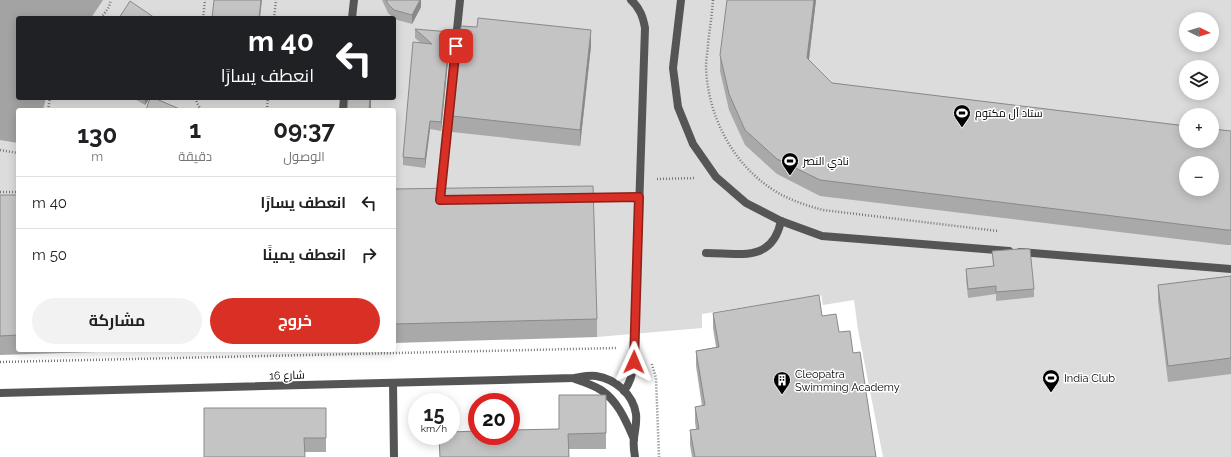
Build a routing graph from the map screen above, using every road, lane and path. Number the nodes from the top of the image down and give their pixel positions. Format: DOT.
graph roads {
  1 [pos="111,0"];
  2 [pos="205,0"];
  3 [pos="276,0"];
  4 [pos="354,0"];
  5 [pos="460,0"];
  6 [pos="630,0"];
  7 [pos="681,0"];
  8 [pos="713,0"];
  9 [pos="102,16"];
  10 [pos="203,16"];
  11 [pos="274,16"];
  12 [pos="352,16"];
  13 [pos="0,150"];
  14 [pos="16,153"];
  15 [pos="716,177"];
  16 [pos="640,180"];
  17 [pos="0,192"];
  18 [pos="16,192"];
  19 [pos="639,197"];
  20 [pos="575,198"];
  21 [pos="440,200"];
  22 [pos="781,221"];
  23 [pos="1002,231"];
  24 [pos="706,253"];
  25 [pos="1231,269"];
  26 [pos="635,349"];
  27 [pos="0,362"];
  28 [pos="574,378"];
  29 [pos="393,383"];
  30 [pos="624,391"];
  31 [pos="0,393"];
  32 [pos="634,439"];
  33 [pos="394,457"];
  34 [pos="634,457"];
  35 [pos="659,457"];
  1 -- 9 [label="path"];
  2 -- 10 [label="path"];
  3 -- 11 [label="path"];
  4 -- 12 [label="street"];
  5 -- 21 [label="street"];
  6 -- 16 [label="street"];
  7 -- 15 [label="street"];
  8 -- 23 [label="path"];
  13 -- 14 [label="path"];
  15 -- 16 [label="path"];
  15 -- 22 [label="street"];
  16 -- 19 [label="street"];
  17 -- 18 [label="path"];
  19 -- 20 [label="street"];
  19 -- 26 [label="street"];
  22 -- 24 [label="street"];
  22 -- 25 [label="street"];
  26 -- 27 [label="path"];
  26 -- 30 [label="street"];
  26 -- 35 [label="path"];
  28 -- 29 [label="street, شارع 16"];
  28 -- 30 [label="street, شارع 16"];
  28 -- 32 [label="street, شارع 16"];
  29 -- 31 [label="street, شارع 16"];
  29 -- 33 [label="street"];
  30 -- 32 [label="street"];
  32 -- 34 [label="street"];
}
